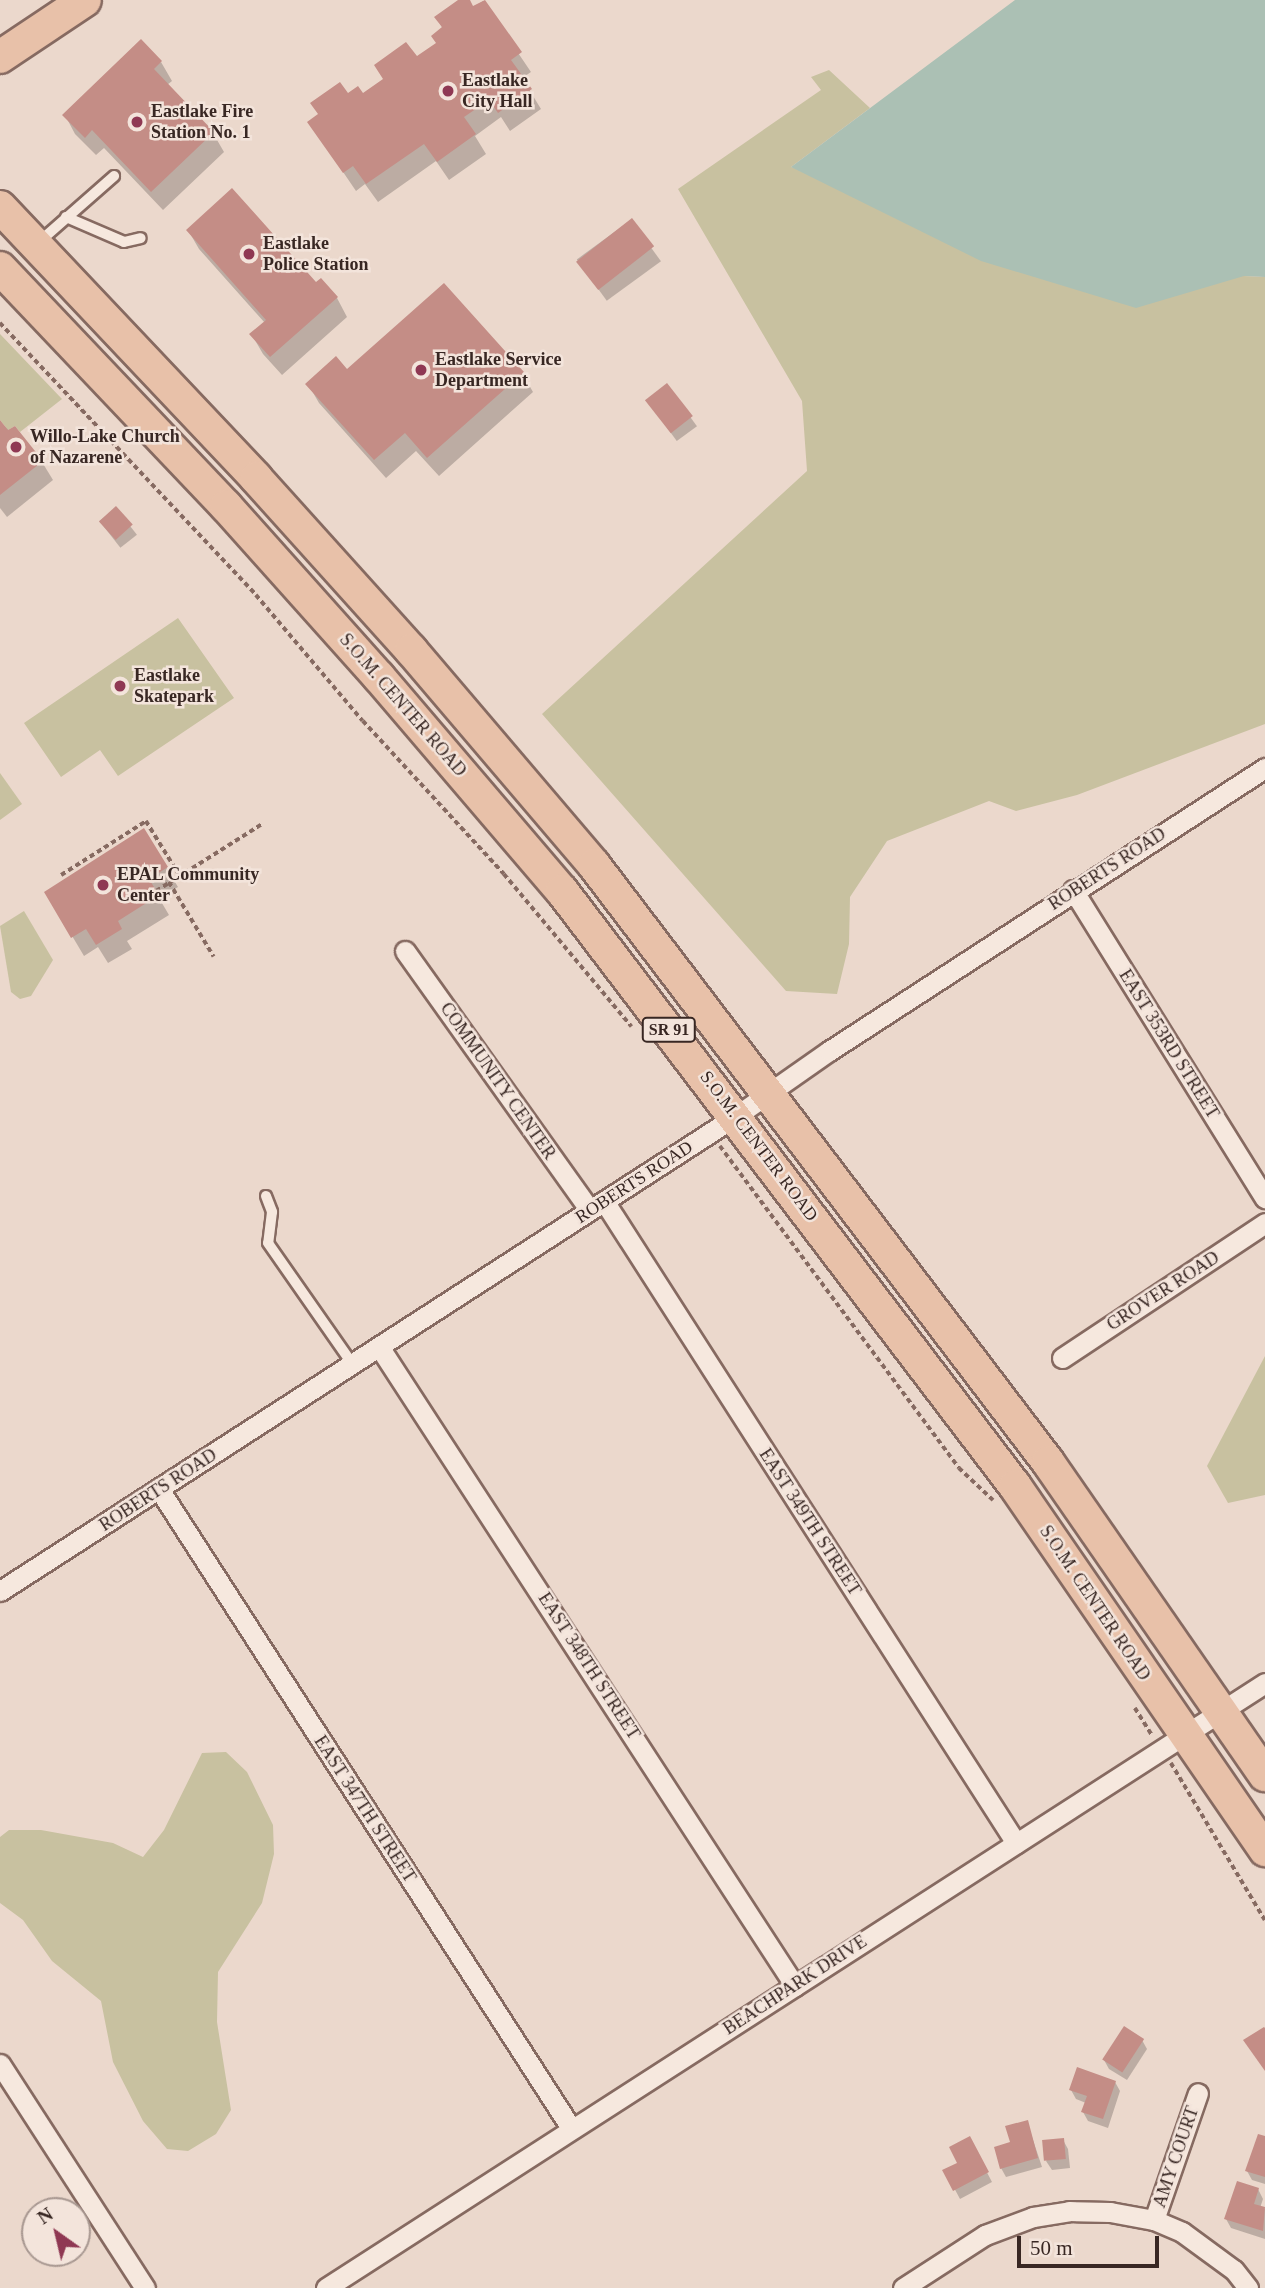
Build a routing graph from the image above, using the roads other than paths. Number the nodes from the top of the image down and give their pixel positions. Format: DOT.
graph roads {
  1 [pos="85,0"];
  2 [pos="0,57"];
  3 [pos="114,176"];
  4 [pos="0,207"];
  5 [pos="66,217"];
  6 [pos="141,238"];
  7 [pos="36,245"];
  8 [pos="0,268"];
  9 [pos="1265,768"];
  10 [pos="1073,890"];
  11 [pos="405,951"];
  12 [pos="769,1091"];
  13 [pos="736,1116"];
  14 [pos="266,1196"];
  15 [pos="1265,1198"];
  16 [pos="597,1206"];
  17 [pos="1265,1223"];
  18 [pos="380,1348"];
  19 [pos="1062,1358"];
  20 [pos="353,1365"];
  21 [pos="159,1489"];
  22 [pos="0,1591"];
  23 [pos="1265,1683"];
  24 [pos="1220,1712"];
  25 [pos="1186,1736"];
  26 [pos="1265,1775"];
  27 [pos="1016,1843"];
  28 [pos="1265,1850"];
  29 [pos="795,1986"];
  30 [pos="0,2064"];
  31 [pos="1198,2094"];
  32 [pos="571,2128"];
  33 [pos="1154,2220"];
  34 [pos="145,2288"];
  35 [pos="326,2288"];
  36 [pos="903,2288"];
  37 [pos="1248,2288"];
  1 -- 2 [label="main road"];
  3 -- 5 [label="lane"];
  4 -- 7 [label="main road, SR 91"];
  5 -- 6 [label="lane"];
  5 -- 7 [label="lane"];
  7 -- 12 [label="main road, SR 91"];
  8 -- 13 [label="main road, S.O.M. CENTER ROAD / SR 91"];
  9 -- 10 [label="street, ROBERTS ROAD"];
  10 -- 12 [label="street, ROBERTS ROAD"];
  10 -- 15 [label="street, EAST 353RD STREET"];
  11 -- 16 [label="street, COMMUNITY CENTER"];
  12 -- 13 [label="street, ROBERTS ROAD"];
  12 -- 24 [label="main road, SR 91"];
  13 -- 16 [label="street, ROBERTS ROAD"];
  13 -- 25 [label="main road, S.O.M. CENTER ROAD / SR 91"];
  14 -- 20 [label="lane"];
  16 -- 18 [label="street, ROBERTS ROAD"];
  16 -- 27 [label="street, EAST 349TH STREET"];
  17 -- 19 [label="street, GROVER ROAD"];
  18 -- 20 [label="street, ROBERTS ROAD"];
  18 -- 29 [label="street, EAST 348TH STREET"];
  20 -- 21 [label="street, ROBERTS ROAD"];
  21 -- 22 [label="street, ROBERTS ROAD"];
  21 -- 32 [label="street, EAST 347TH STREET"];
  23 -- 24 [label="street, BEACHPARK DRIVE"];
  24 -- 25 [label="street, BEACHPARK DRIVE"];
  24 -- 26 [label="main road, SR 91"];
  25 -- 27 [label="street, BEACHPARK DRIVE"];
  25 -- 28 [label="main road, S.O.M. CENTER ROAD / SR 91"];
  27 -- 29 [label="street, BEACHPARK DRIVE"];
  29 -- 32 [label="street, BEACHPARK DRIVE"];
  30 -- 34 [label="street"];
  31 -- 33 [label="street, AMY COURT"];
  32 -- 35 [label="street, BEACHPARK DRIVE"];
  33 -- 36 [label="street"];
  33 -- 37 [label="street"];
}
